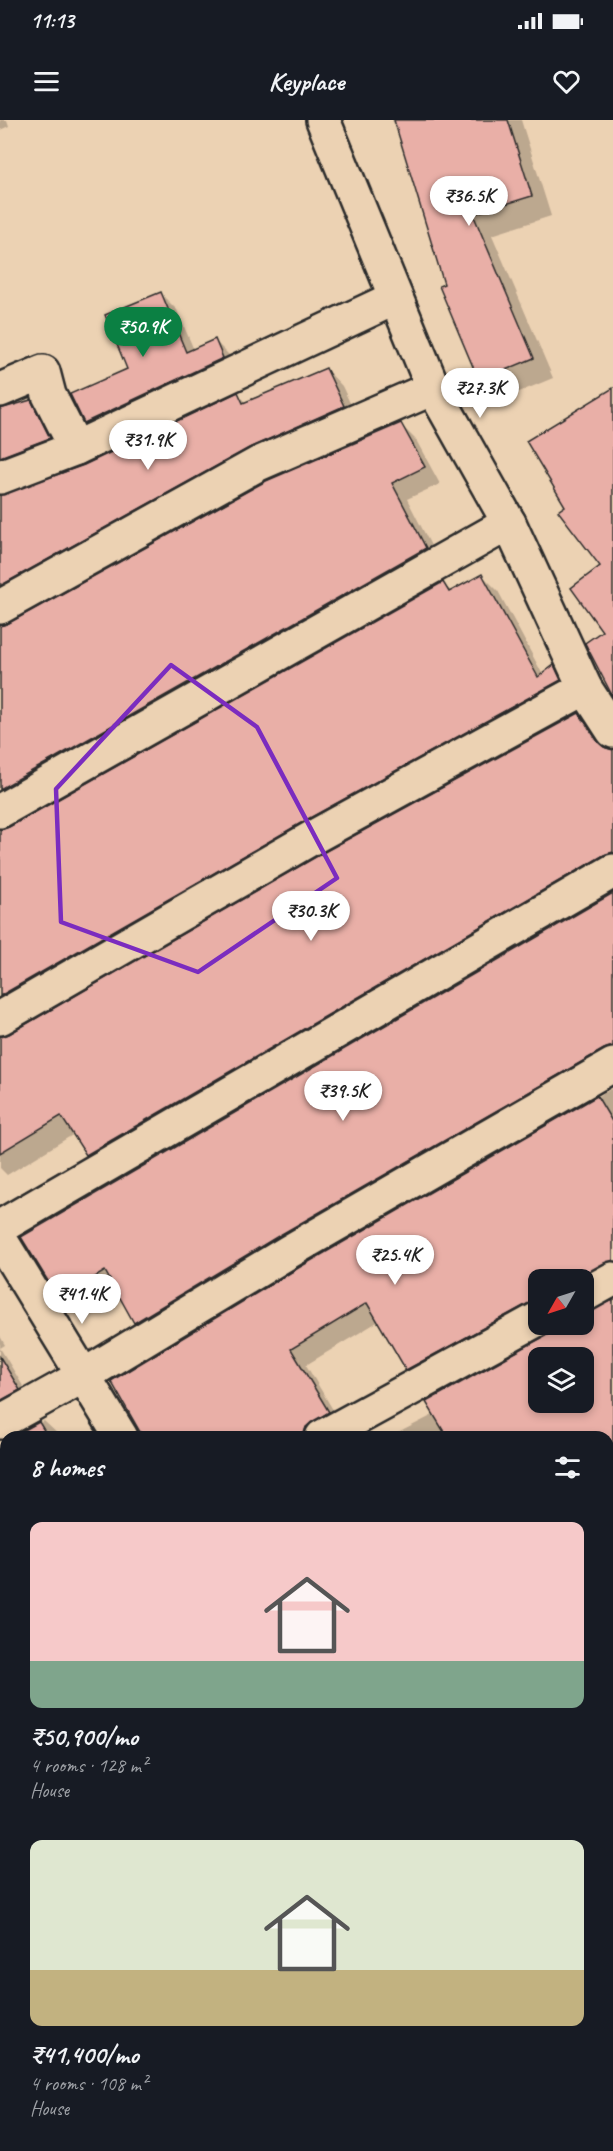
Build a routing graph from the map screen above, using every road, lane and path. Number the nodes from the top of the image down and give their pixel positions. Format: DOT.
graph roads {
  1 [pos="323,120"];
  2 [pos="395,298"];
  3 [pos="433,388"];
  4 [pos="0,390"];
  5 [pos="76,448"];
  6 [pos="0,477"];
  7 [pos="509,523"];
  8 [pos="0,607"];
  9 [pos="585,688"];
  10 [pos="613,731"];
  11 [pos="0,811"];
  12 [pos="613,871"];
  13 [pos="0,1018"];
  14 [pos="613,1065"];
  15 [pos="0,1227"];
  16 [pos="0,1239"];
  17 [pos="613,1279"];
  18 [pos="594,1289"];
  19 [pos="528,1324"];
  20 [pos="83,1376"];
  21 [pos="0,1422"];
  22 [pos="117,1431"];
  23 [pos="333,1431"];
  1 -- 2 [label="street"];
  2 -- 3 [label="street"];
  2 -- 5 [label="street"];
  3 -- 7 [label="street"];
  3 -- 8 [label="street"];
  4 -- 5 [label="street"];
  5 -- 6 [label="street"];
  7 -- 9 [label="street"];
  7 -- 11 [label="street"];
  9 -- 10 [label="street"];
  9 -- 13 [label="street"];
  12 -- 15 [label="street"];
  14 -- 20 [label="street"];
  16 -- 20 [label="street"];
  17 -- 18 [label="street"];
  19 -- 23 [label="street"];
  20 -- 21 [label="street"];
  20 -- 22 [label="street"];
}
